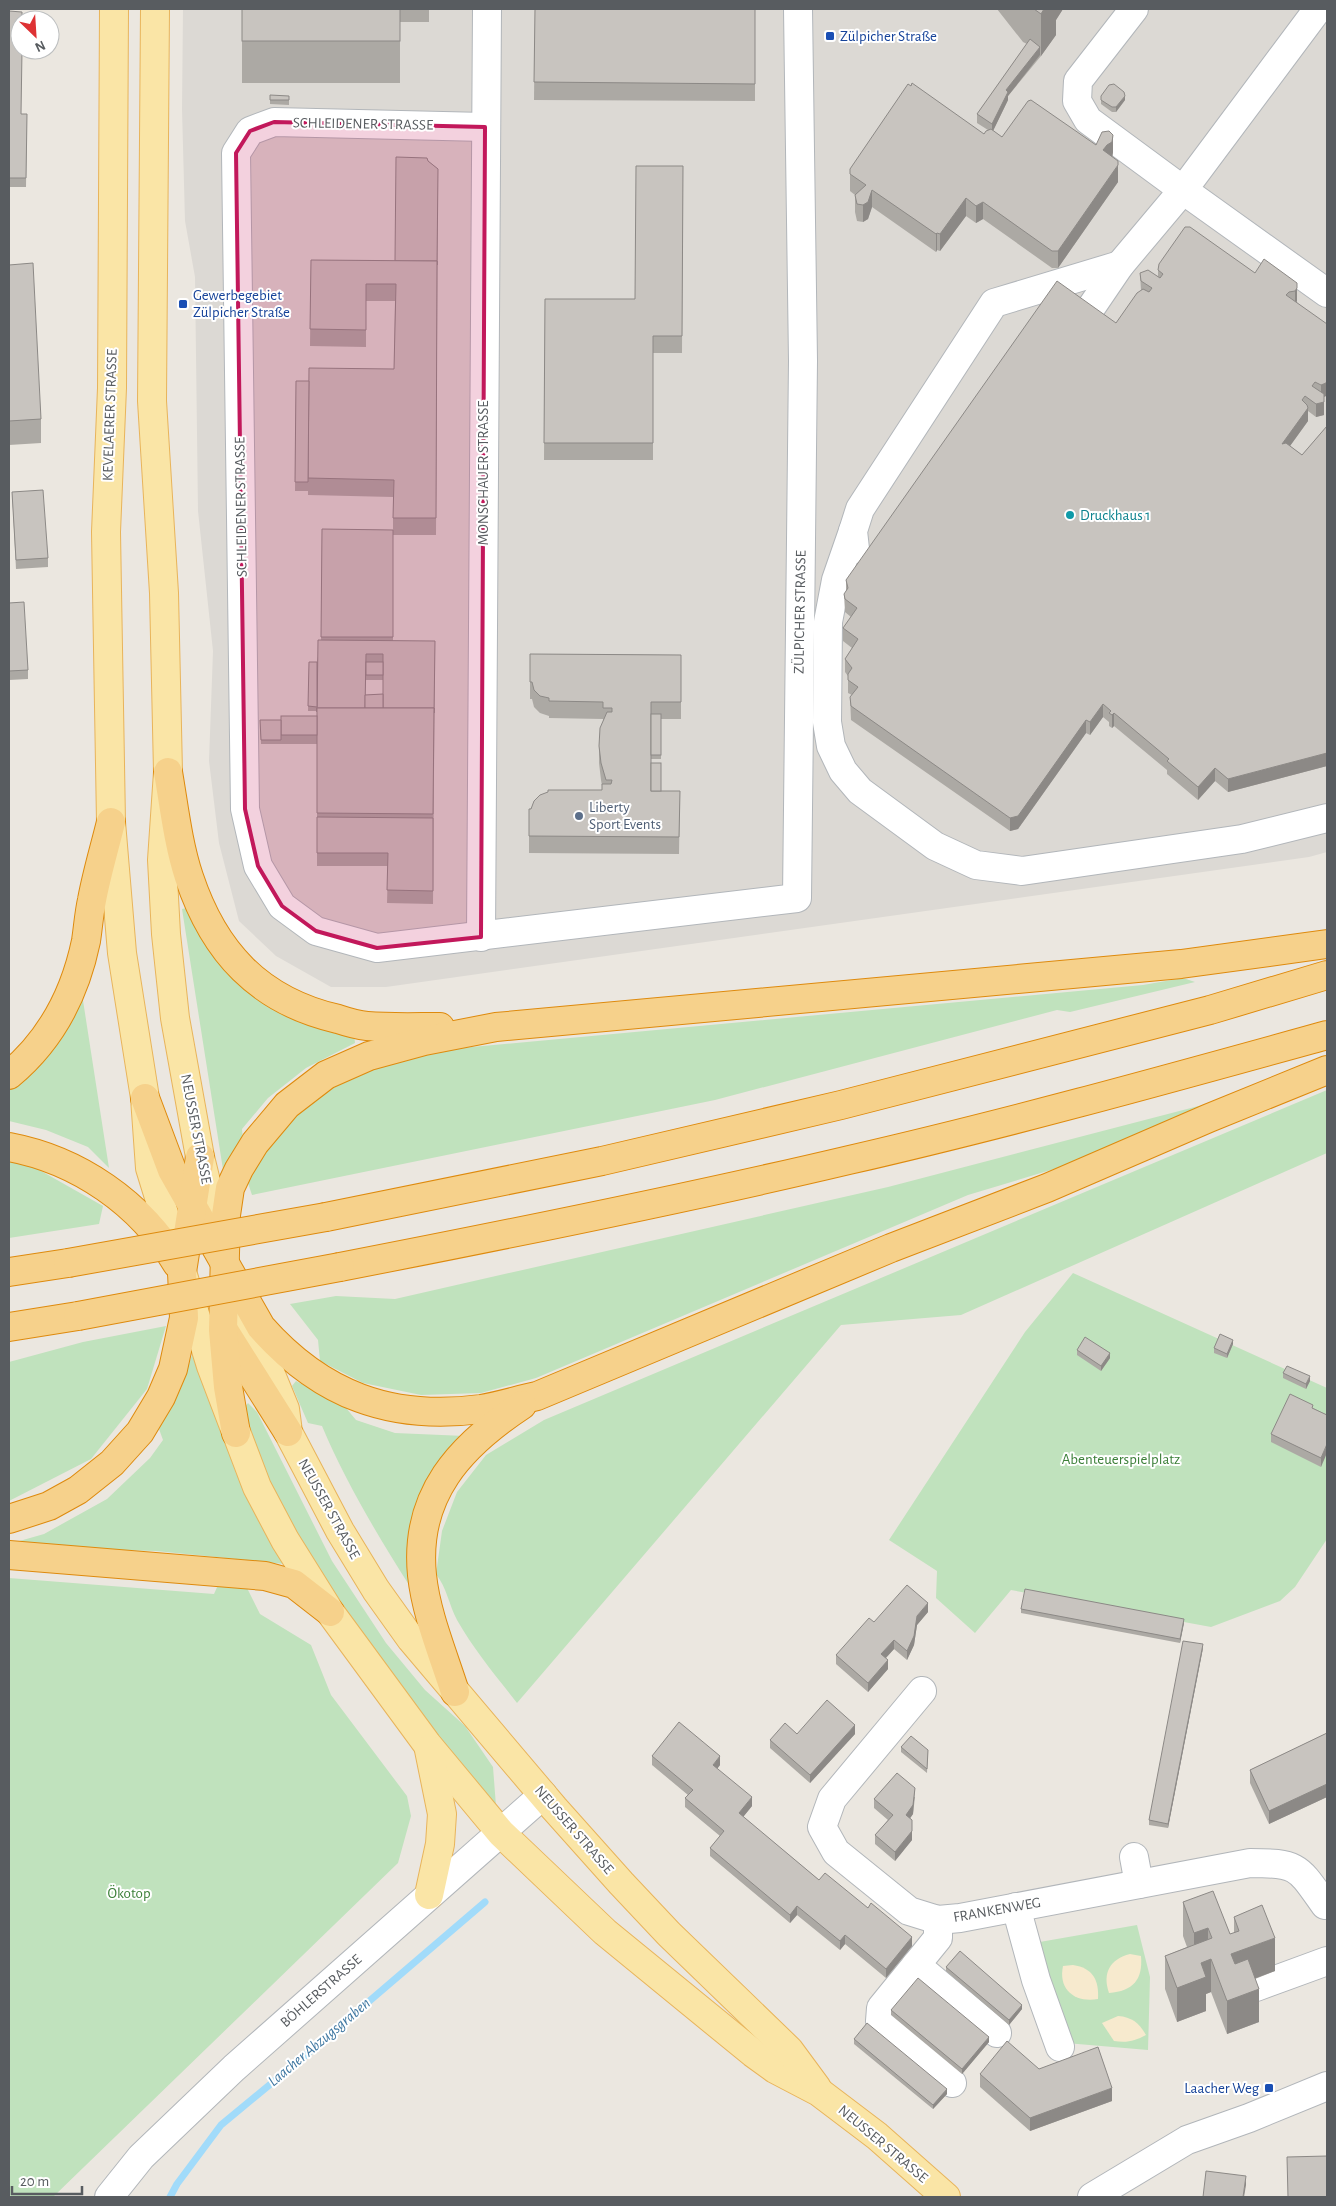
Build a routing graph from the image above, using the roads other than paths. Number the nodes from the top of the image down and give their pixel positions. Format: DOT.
graph roads {
  1 [pos="114,9"];
  2 [pos="155,9"];
  3 [pos="487,9"];
  4 [pos="798,9"];
  5 [pos="1134,9"];
  6 [pos="1318,9"];
  7 [pos="485,127"];
  8 [pos="1183,190"];
  9 [pos="1120,266"];
  10 [pos="1327,293"];
  11 [pos="1086,315"];
  12 [pos="853,531"];
  13 [pos="858,574"];
  14 [pos="168,772"];
  15 [pos="1327,818"];
  16 [pos="112,822"];
  17 [pos="481,936"];
  18 [pos="1327,944"];
  19 [pos="1327,975"];
  20 [pos="496,1027"];
  21 [pos="1327,1034"];
  22 [pos="1327,1070"];
  23 [pos="9,1075"];
  24 [pos="145,1098"];
  25 [pos="9,1147"];
  26 [pos="200,1157"];
  27 [pos="192,1202"];
  28 [pos="226,1264"];
  29 [pos="9,1272"];
  30 [pos="182,1272"];
  31 [pos="9,1327"];
  32 [pos="223,1330"];
  33 [pos="536,1396"];
  34 [pos="288,1432"];
  35 [pos="236,1433"];
  36 [pos="9,1519"];
  37 [pos="9,1555"];
  38 [pos="330,1612"];
  39 [pos="922,1691"];
  40 [pos="455,1692"];
  41 [pos="427,1744"];
  42 [pos="543,1795"];
  43 [pos="501,1833"];
  44 [pos="1134,1857"];
  45 [pos="1139,1884"];
  46 [pos="429,1896"];
  47 [pos="1016,1907"];
  48 [pos="1327,1907"];
  49 [pos="938,1920"];
  50 [pos="1327,1961"];
  51 [pos="916,1965"];
  52 [pos="1256,1987"];
  53 [pos="997,2033"];
  54 [pos="1060,2047"];
  55 [pos="952,2083"];
  56 [pos="1327,2086"];
  57 [pos="819,2092"];
  58 [pos="1138,2169"];
  59 [pos="109,2197"];
  60 [pos="946,2197"];
  61 [pos="1092,2197"];
  62 [pos="1116,2197"];
  1 -- 16 [label="main road, KEVELAERER STRASSE"];
  2 -- 14 [label="main road"];
  3 -- 7 [label="street, MONSCHAUER STRASSE"];
  4 -- 17 [label="street, ZÜLPICHER STRASSE"];
  5 -- 8 [label="street"];
  6 -- 8 [label="street"];
  7 -- 17 [label="street, MONSCHAUER STRASSE"];
  7 -- 17 [label="street, SCHLEIDENER STRASSE"];
  8 -- 9 [label="street"];
  8 -- 10 [label="street"];
  9 -- 11 [label="street"];
  9 -- 12 [label="street"];
  12 -- 13 [label="street"];
  12 -- 15 [label="street"];
  14 -- 20 [label="highway"];
  14 -- 26 [label="main road, NEUSSER STRASSE"];
  16 -- 23 [label="highway"];
  16 -- 24 [label="main road, NEUSSER STRASSE"];
  18 -- 20 [label="highway"];
  19 -- 29 [label="highway, bridge"];
  20 -- 28 [label="highway"];
  21 -- 31 [label="highway, bridge"];
  22 -- 33 [label="highway"];
  24 -- 27 [label="highway"];
  24 -- 30 [label="main road, NEUSSER STRASSE"];
  25 -- 30 [label="highway"];
  26 -- 27 [label="highway"];
  26 -- 28 [label="main road, NEUSSER STRASSE"];
  27 -- 28 [label="highway"];
  27 -- 30 [label="highway"];
  28 -- 32 [label="highway"];
  28 -- 33 [label="highway"];
  28 -- 34 [label="main road, NEUSSER STRASSE"];
  30 -- 32 [label="highway"];
  30 -- 35 [label="main road, NEUSSER STRASSE"];
  30 -- 36 [label="highway"];
  32 -- 34 [label="highway"];
  32 -- 35 [label="highway"];
  33 -- 40 [label="highway"];
  34 -- 40 [label="main road, NEUSSER STRASSE"];
  35 -- 38 [label="main road, NEUSSER STRASSE"];
  37 -- 38 [label="highway"];
  38 -- 41 [label="main road, NEUSSER STRASSE"];
  39 -- 49 [label="street, FRANKENWEG"];
  40 -- 42 [label="main road, NEUSSER STRASSE"];
  41 -- 43 [label="main road, NEUSSER STRASSE"];
  41 -- 46 [label="main road"];
  42 -- 43 [label="street, BÖHLERSTRASSE"];
  42 -- 57 [label="main road, NEUSSER STRASSE"];
  43 -- 46 [label="street, BÖHLERSTRASSE"];
  43 -- 57 [label="main road, NEUSSER STRASSE"];
  44 -- 45 [label="street"];
  45 -- 47 [label="street, FRANKENWEG"];
  45 -- 48 [label="street, FRANKENWEG"];
  46 -- 59 [label="street, BÖHLERSTRASSE"];
  47 -- 49 [label="street, FRANKENWEG"];
  47 -- 54 [label="street"];
  49 -- 51 [label="street"];
  50 -- 52 [label="street"];
  51 -- 53 [label="street"];
  51 -- 55 [label="street"];
  56 -- 58 [label="street"];
  57 -- 60 [label="main road, NEUSSER STRASSE"];
  58 -- 61 [label="street"];
  58 -- 62 [label="street"];
}
